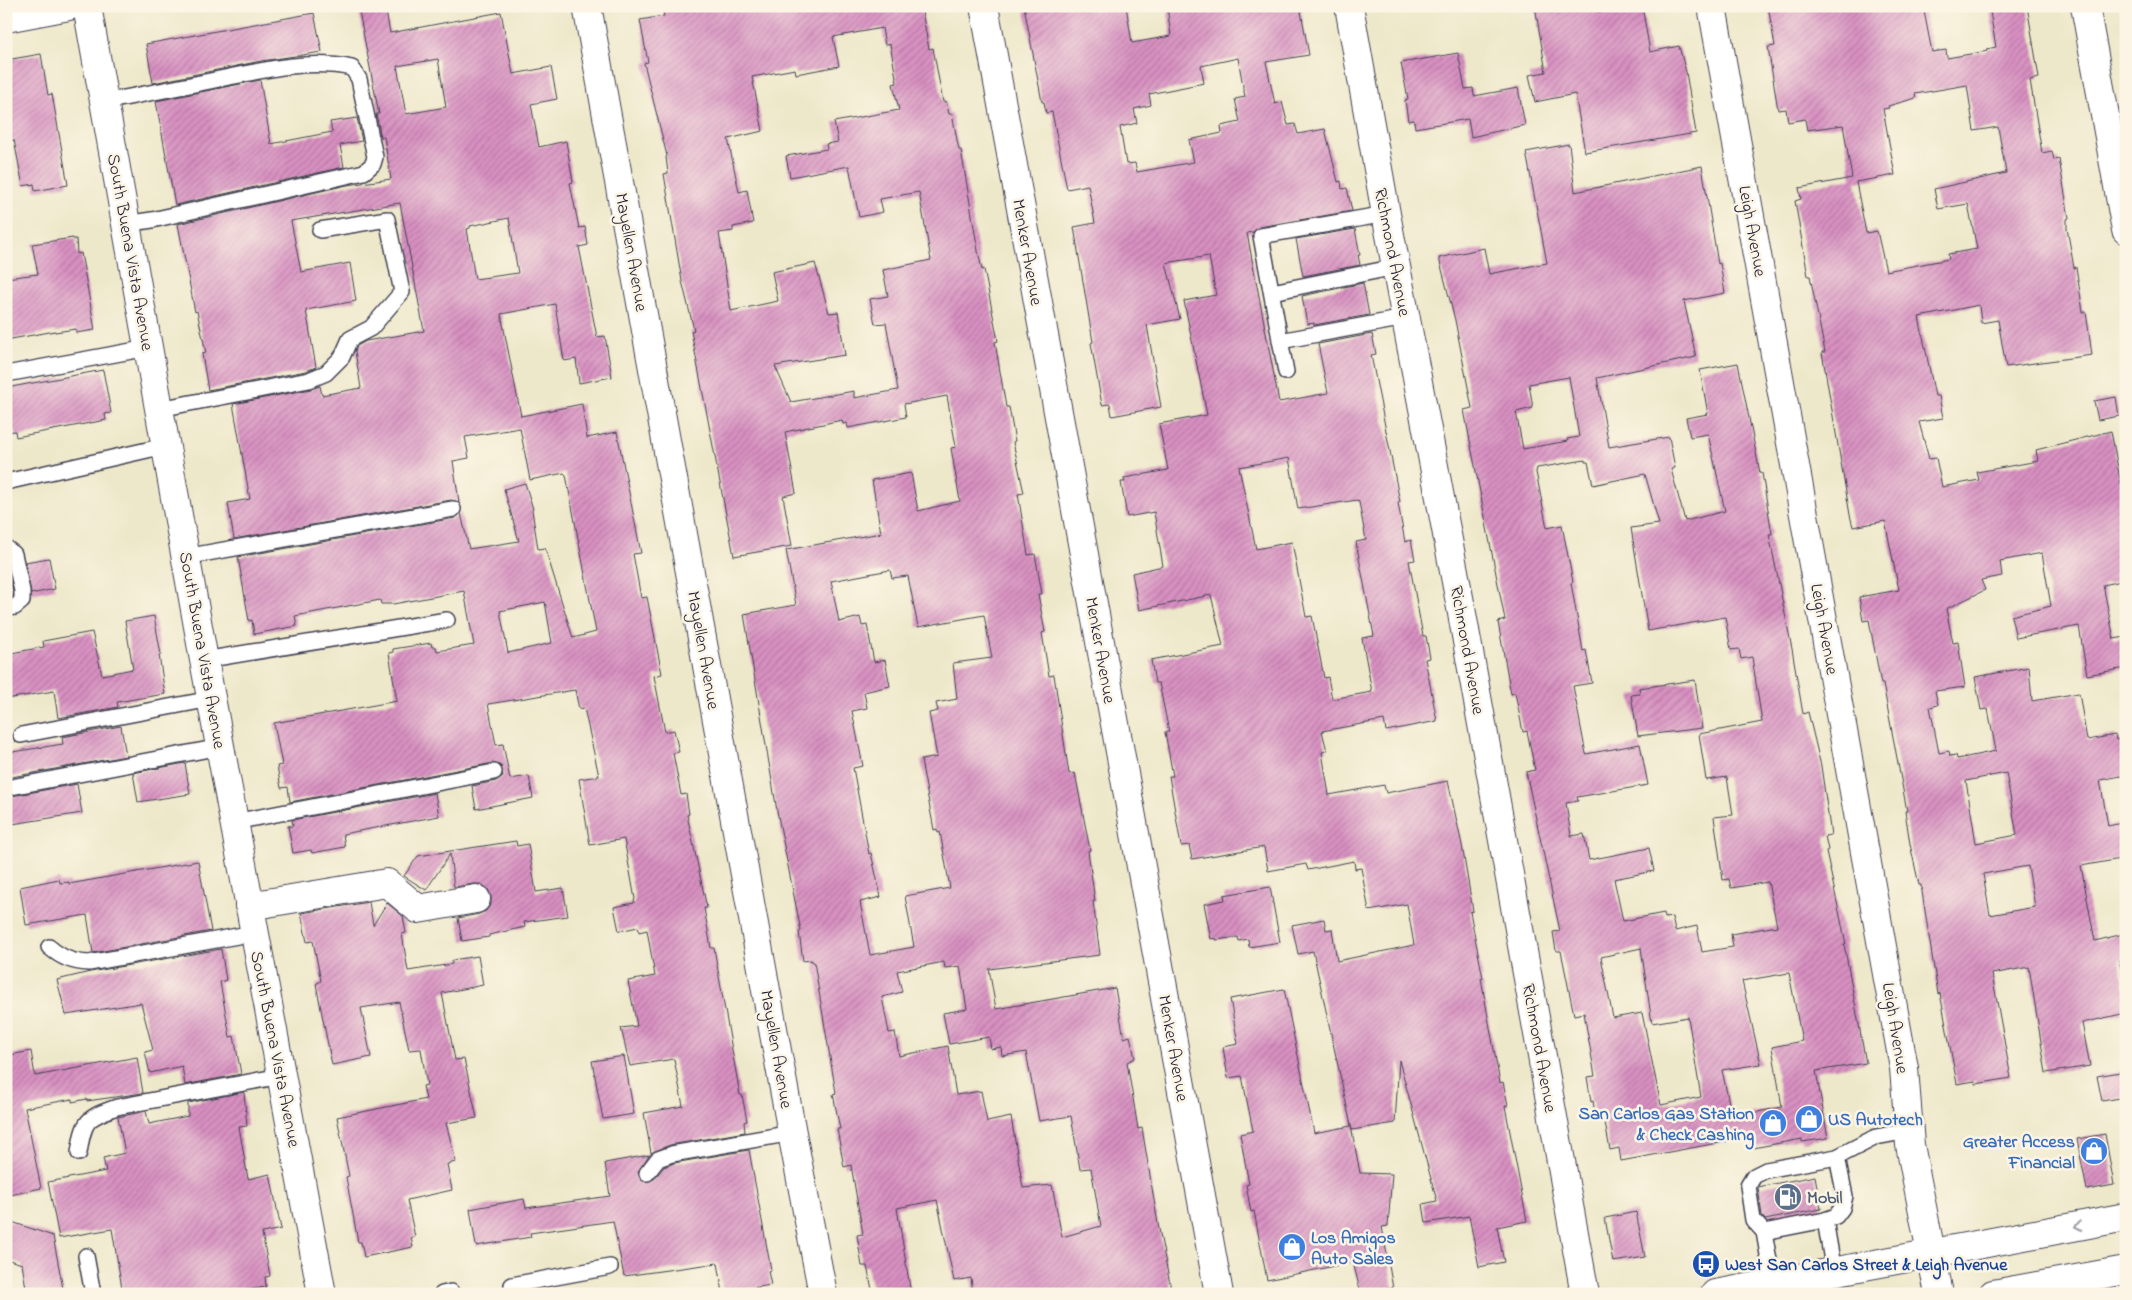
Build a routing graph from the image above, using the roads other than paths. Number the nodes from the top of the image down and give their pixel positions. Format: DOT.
graph roads {
  1 [pos="69,6"];
  2 [pos="87,6"];
  3 [pos="587,6"];
  4 [pos="984,6"];
  5 [pos="1349,6"];
  6 [pos="1712,6"];
  7 [pos="2085,6"];
  8 [pos="18,13"];
  9 [pos="104,102"];
  10 [pos="1386,214"];
  11 [pos="125,224"];
  12 [pos="320,230"];
  13 [pos="2126,230"];
  14 [pos="1396,268"];
  15 [pos="1272,292"];
  16 [pos="1406,318"];
  17 [pos="1280,340"];
  18 [pos="148,348"];
  19 [pos="1286,372"];
  20 [pos="6,374"];
  21 [pos="159,409"];
  22 [pos="165,446"];
  23 [pos="6,482"];
  24 [pos="453,509"];
  25 [pos="6,548"];
  26 [pos="185,557"];
  27 [pos="6,608"];
  28 [pos="447,620"];
  29 [pos="204,660"];
  30 [pos="212,699"];
  31 [pos="21,734"];
  32 [pos="220,747"];
  33 [pos="494,772"];
  34 [pos="6,788"];
  35 [pos="234,822"];
  36 [pos="476,899"];
  37 [pos="249,906"];
  38 [pos="254,932"];
  39 [pos="49,947"];
  40 [pos="281,1076"];
  41 [pos="1908,1131"];
  42 [pos="792,1133"];
  43 [pos="79,1153"];
  44 [pos="1837,1157"];
  45 [pos="646,1174"];
  46 [pos="2126,1217"];
  47 [pos="1825,1220"];
  48 [pos="1764,1232"];
  49 [pos="1930,1253"];
  50 [pos="86,1256"];
  51 [pos="610,1267"];
  52 [pos="2126,1270"];
  53 [pos="1834,1272"];
  54 [pos="1773,1283"];
  55 [pos="94,1294"];
  56 [pos="322,1294"];
  57 [pos="442,1294"];
  58 [pos="452,1294"];
  59 [pos="514,1294"];
  60 [pos="823,1294"];
  61 [pos="1219,1294"];
  62 [pos="1585,1294"];
  63 [pos="1715,1294"];
  64 [pos="1939,1294"];
  65 [pos="1992,1294"];
  1 -- 8 [label="street"];
  2 -- 9 [label="street, South Buena Vista Avenue"];
  3 -- 42 [label="street, Mayellen Avenue"];
  4 -- 61 [label="street, Menker Avenue"];
  5 -- 10 [label="street, Richmond Avenue"];
  6 -- 41 [label="street, Leigh Avenue"];
  7 -- 13 [label="street"];
  9 -- 11 [label="street, South Buena Vista Avenue"];
  9 -- 11 [label="lane"];
  10 -- 14 [label="street, Richmond Avenue"];
  10 -- 15 [label="lane"];
  11 -- 18 [label="street, South Buena Vista Avenue"];
  12 -- 21 [label="lane"];
  14 -- 15 [label="lane"];
  14 -- 16 [label="street, Richmond Avenue"];
  15 -- 17 [label="lane"];
  16 -- 17 [label="lane"];
  16 -- 62 [label="street, Richmond Avenue"];
  17 -- 19 [label="lane"];
  18 -- 20 [label="lane"];
  18 -- 21 [label="street, South Buena Vista Avenue"];
  21 -- 22 [label="street, South Buena Vista Avenue"];
  22 -- 23 [label="lane"];
  22 -- 26 [label="street, South Buena Vista Avenue"];
  24 -- 26 [label="lane"];
  25 -- 27 [label="lane"];
  26 -- 29 [label="street, South Buena Vista Avenue"];
  28 -- 29 [label="lane"];
  29 -- 30 [label="street, South Buena Vista Avenue"];
  30 -- 31 [label="lane"];
  30 -- 32 [label="street, South Buena Vista Avenue"];
  32 -- 34 [label="lane"];
  32 -- 35 [label="street, South Buena Vista Avenue"];
  33 -- 35 [label="lane"];
  35 -- 37 [label="street, South Buena Vista Avenue"];
  36 -- 37 [label="street"];
  37 -- 38 [label="street, South Buena Vista Avenue"];
  38 -- 39 [label="lane"];
  38 -- 40 [label="street, South Buena Vista Avenue"];
  40 -- 43 [label="lane"];
  40 -- 56 [label="street, South Buena Vista Avenue"];
  41 -- 44 [label="lane"];
  41 -- 49 [label="street, Leigh Avenue"];
  42 -- 45 [label="lane"];
  42 -- 60 [label="street, Mayellen Avenue"];
  44 -- 47 [label="lane"];
  44 -- 48 [label="lane"];
  46 -- 49 [label="street, one-way"];
  47 -- 48 [label="lane"];
  47 -- 53 [label="lane"];
  48 -- 54 [label="lane"];
  49 -- 53 [label="street"];
  49 -- 64 [label="street, Leigh Avenue"];
  50 -- 55 [label="lane"];
  51 -- 59 [label="lane"];
  52 -- 65 [label="street"];
  53 -- 54 [label="street"];
  54 -- 63 [label="street"];
  57 -- 58 [label="lane"];
}
